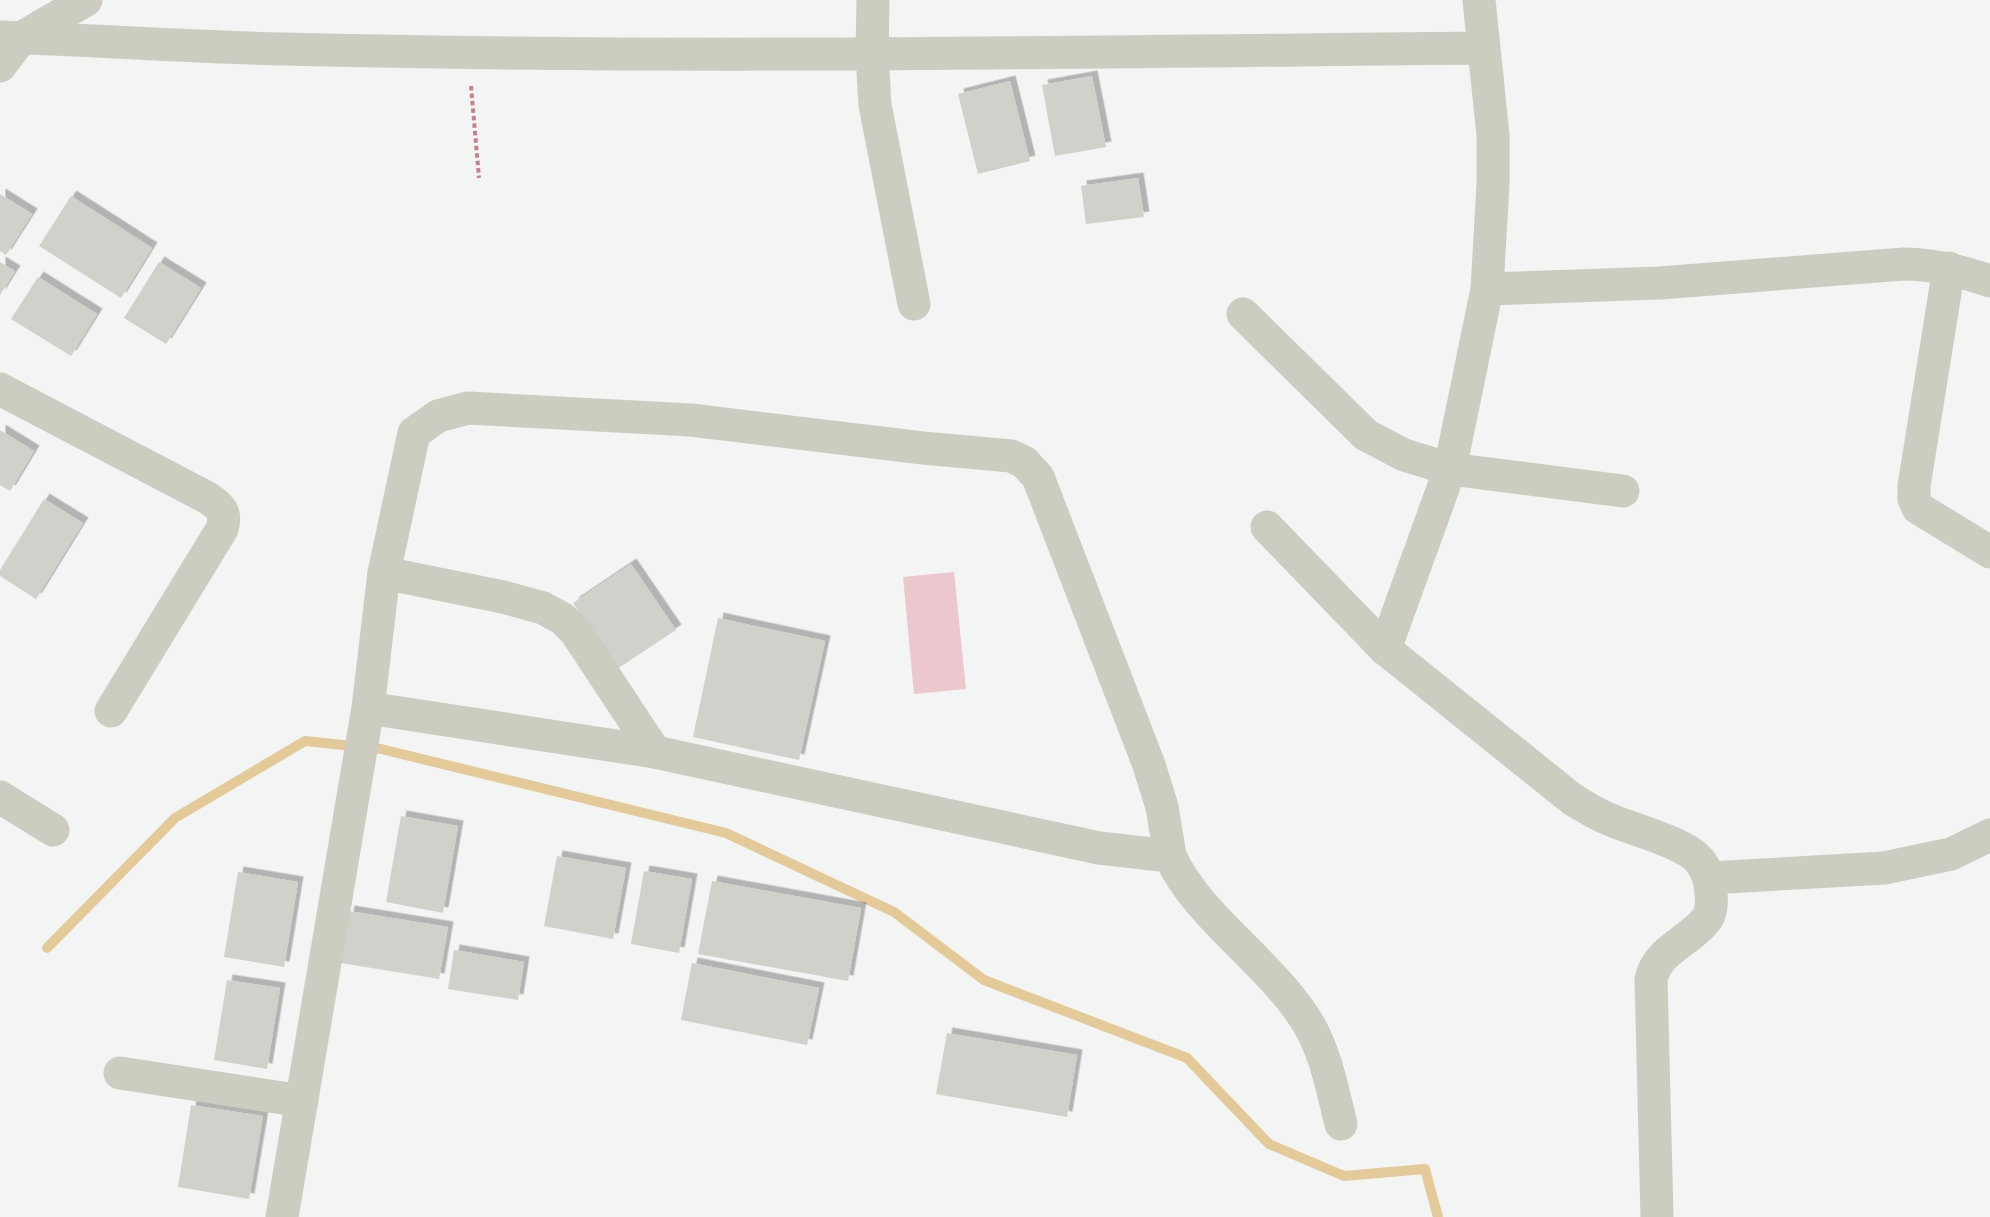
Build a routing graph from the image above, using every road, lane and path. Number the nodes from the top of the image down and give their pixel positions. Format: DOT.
graph roads {
  1 [pos="86,0"];
  2 [pos="873,0"];
  3 [pos="1479,0"];
  4 [pos="10,38"];
  5 [pos="1483,48"];
  6 [pos="468,52"];
  7 [pos="872,54"];
  8 [pos="0,66"];
  9 [pos="479,178"];
  10 [pos="1949,268"];
  11 [pos="1990,280"];
  12 [pos="1487,289"];
  13 [pos="914,304"];
  14 [pos="1243,314"];
  15 [pos="0,389"];
  16 [pos="1450,469"];
  17 [pos="1623,491"];
  18 [pos="1267,527"];
  19 [pos="1990,552"];
  20 [pos="384,573"];
  21 [pos="1385,649"];
  22 [pos="368,708"];
  23 [pos="111,711"];
  24 [pos="655,752"];
  25 [pos="0,797"];
  26 [pos="53,830"];
  27 [pos="1990,835"];
  28 [pos="1170,856"];
  29 [pos="1710,878"];
  30 [pos="120,1073"];
  31 [pos="302,1101"];
  32 [pos="1341,1124"];
  33 [pos="282,1217"];
  34 [pos="1657,1217"];
  1 -- 4 [label="street"];
  2 -- 7 [label="street"];
  3 -- 5 [label="street"];
  4 -- 6 [label="street"];
  4 -- 8 [label="street"];
  5 -- 7 [label="street"];
  5 -- 12 [label="street"];
  6 -- 7 [label="street"];
  6 -- 9 [label="path"];
  7 -- 13 [label="street"];
  10 -- 11 [label="street"];
  10 -- 12 [label="street"];
  10 -- 19 [label="street"];
  12 -- 16 [label="street"];
  14 -- 16 [label="street"];
  15 -- 23 [label="street"];
  16 -- 17 [label="street"];
  16 -- 21 [label="street"];
  18 -- 21 [label="street"];
  20 -- 22 [label="street"];
  20 -- 24 [label="street"];
  20 -- 28 [label="street"];
  21 -- 29 [label="street"];
  22 -- 24 [label="street"];
  22 -- 31 [label="street"];
  24 -- 28 [label="street"];
  25 -- 26 [label="street"];
  27 -- 29 [label="street"];
  28 -- 32 [label="street"];
  29 -- 34 [label="street"];
  30 -- 31 [label="street"];
  31 -- 33 [label="street"];
}
